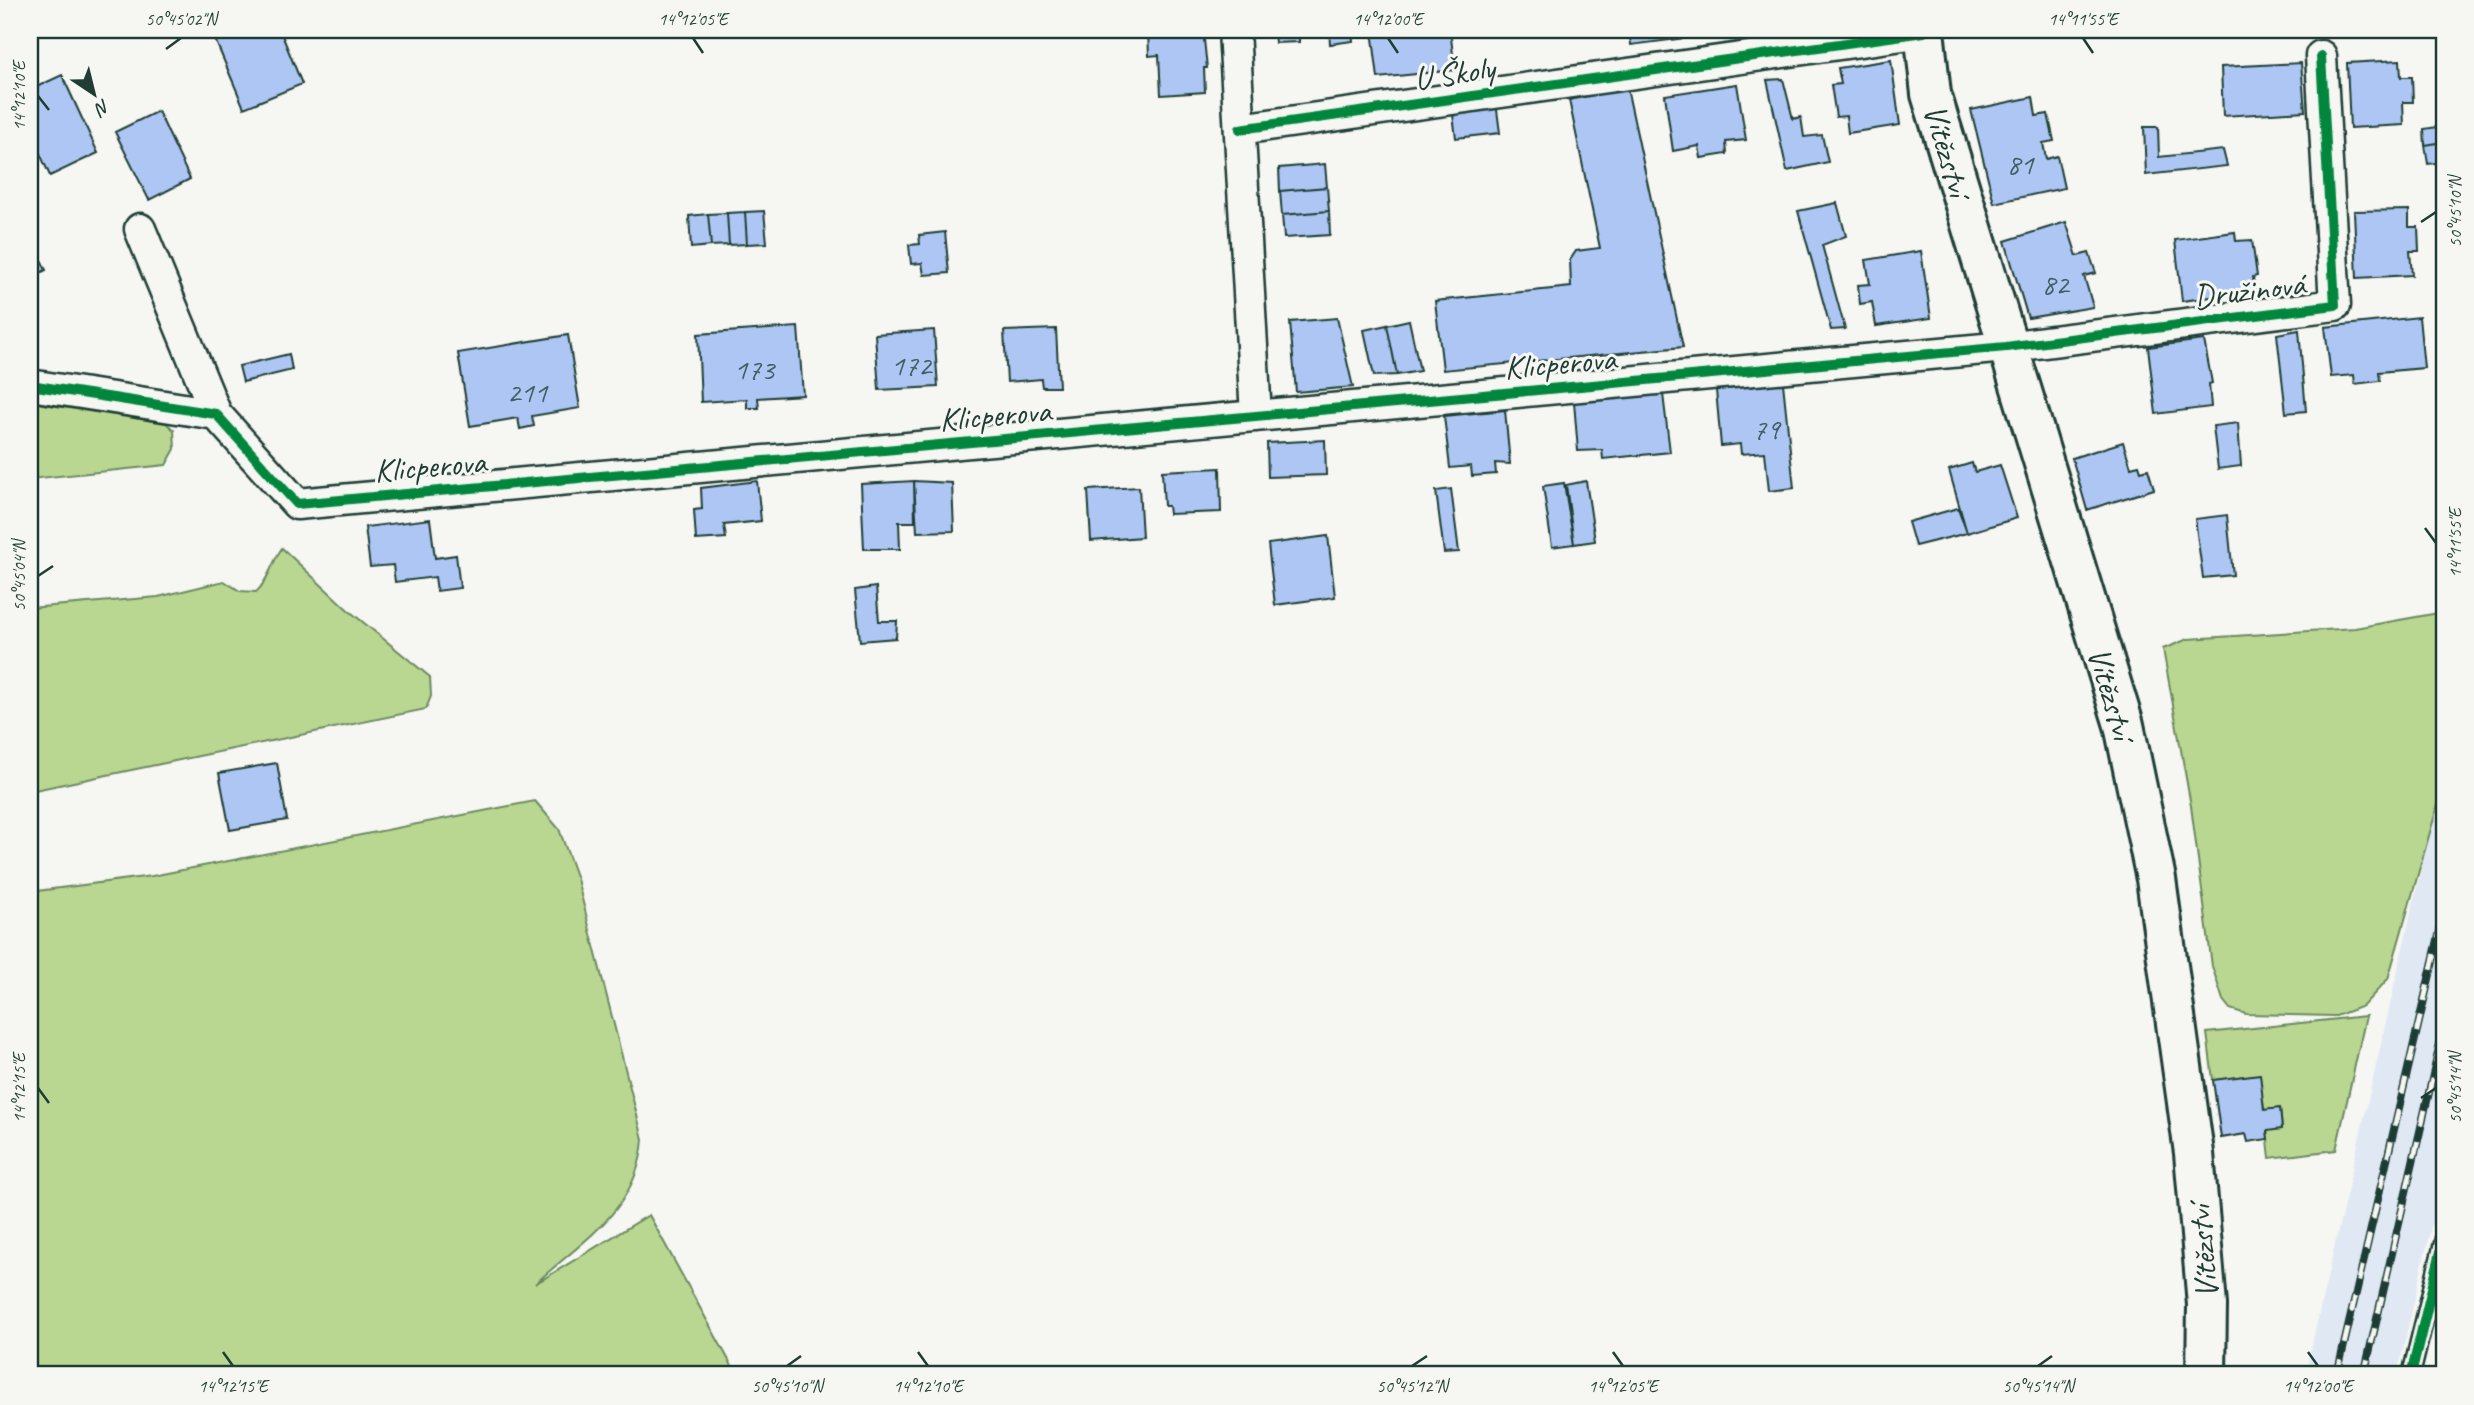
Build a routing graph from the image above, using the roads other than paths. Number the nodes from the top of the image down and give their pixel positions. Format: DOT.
graph roads {
  1 [pos="1234,30"];
  2 [pos="1924,31"];
  3 [pos="2321,56"];
  4 [pos="1240,129"];
  5 [pos="140,229"];
  6 [pos="2006,347"];
  7 [pos="30,385"];
  8 [pos="216,414"];
  9 [pos="1256,416"];
  10 [pos="2444,1239"];
  11 [pos="2206,1375"];
  12 [pos="2411,1375"];
  1 -- 4 [label="street"];
  2 -- 4 [label="street, U Školy"];
  2 -- 6 [label="main road, Vítězství"];
  3 -- 6 [label="street, Družinová"];
  4 -- 9 [label="street"];
  5 -- 8 [label="street"];
  6 -- 9 [label="street, Klicperova"];
  6 -- 11 [label="main road, Vítězství"];
  7 -- 8 [label="street"];
  8 -- 9 [label="street, Klicperova"];
  10 -- 12 [label="lane"];
}
